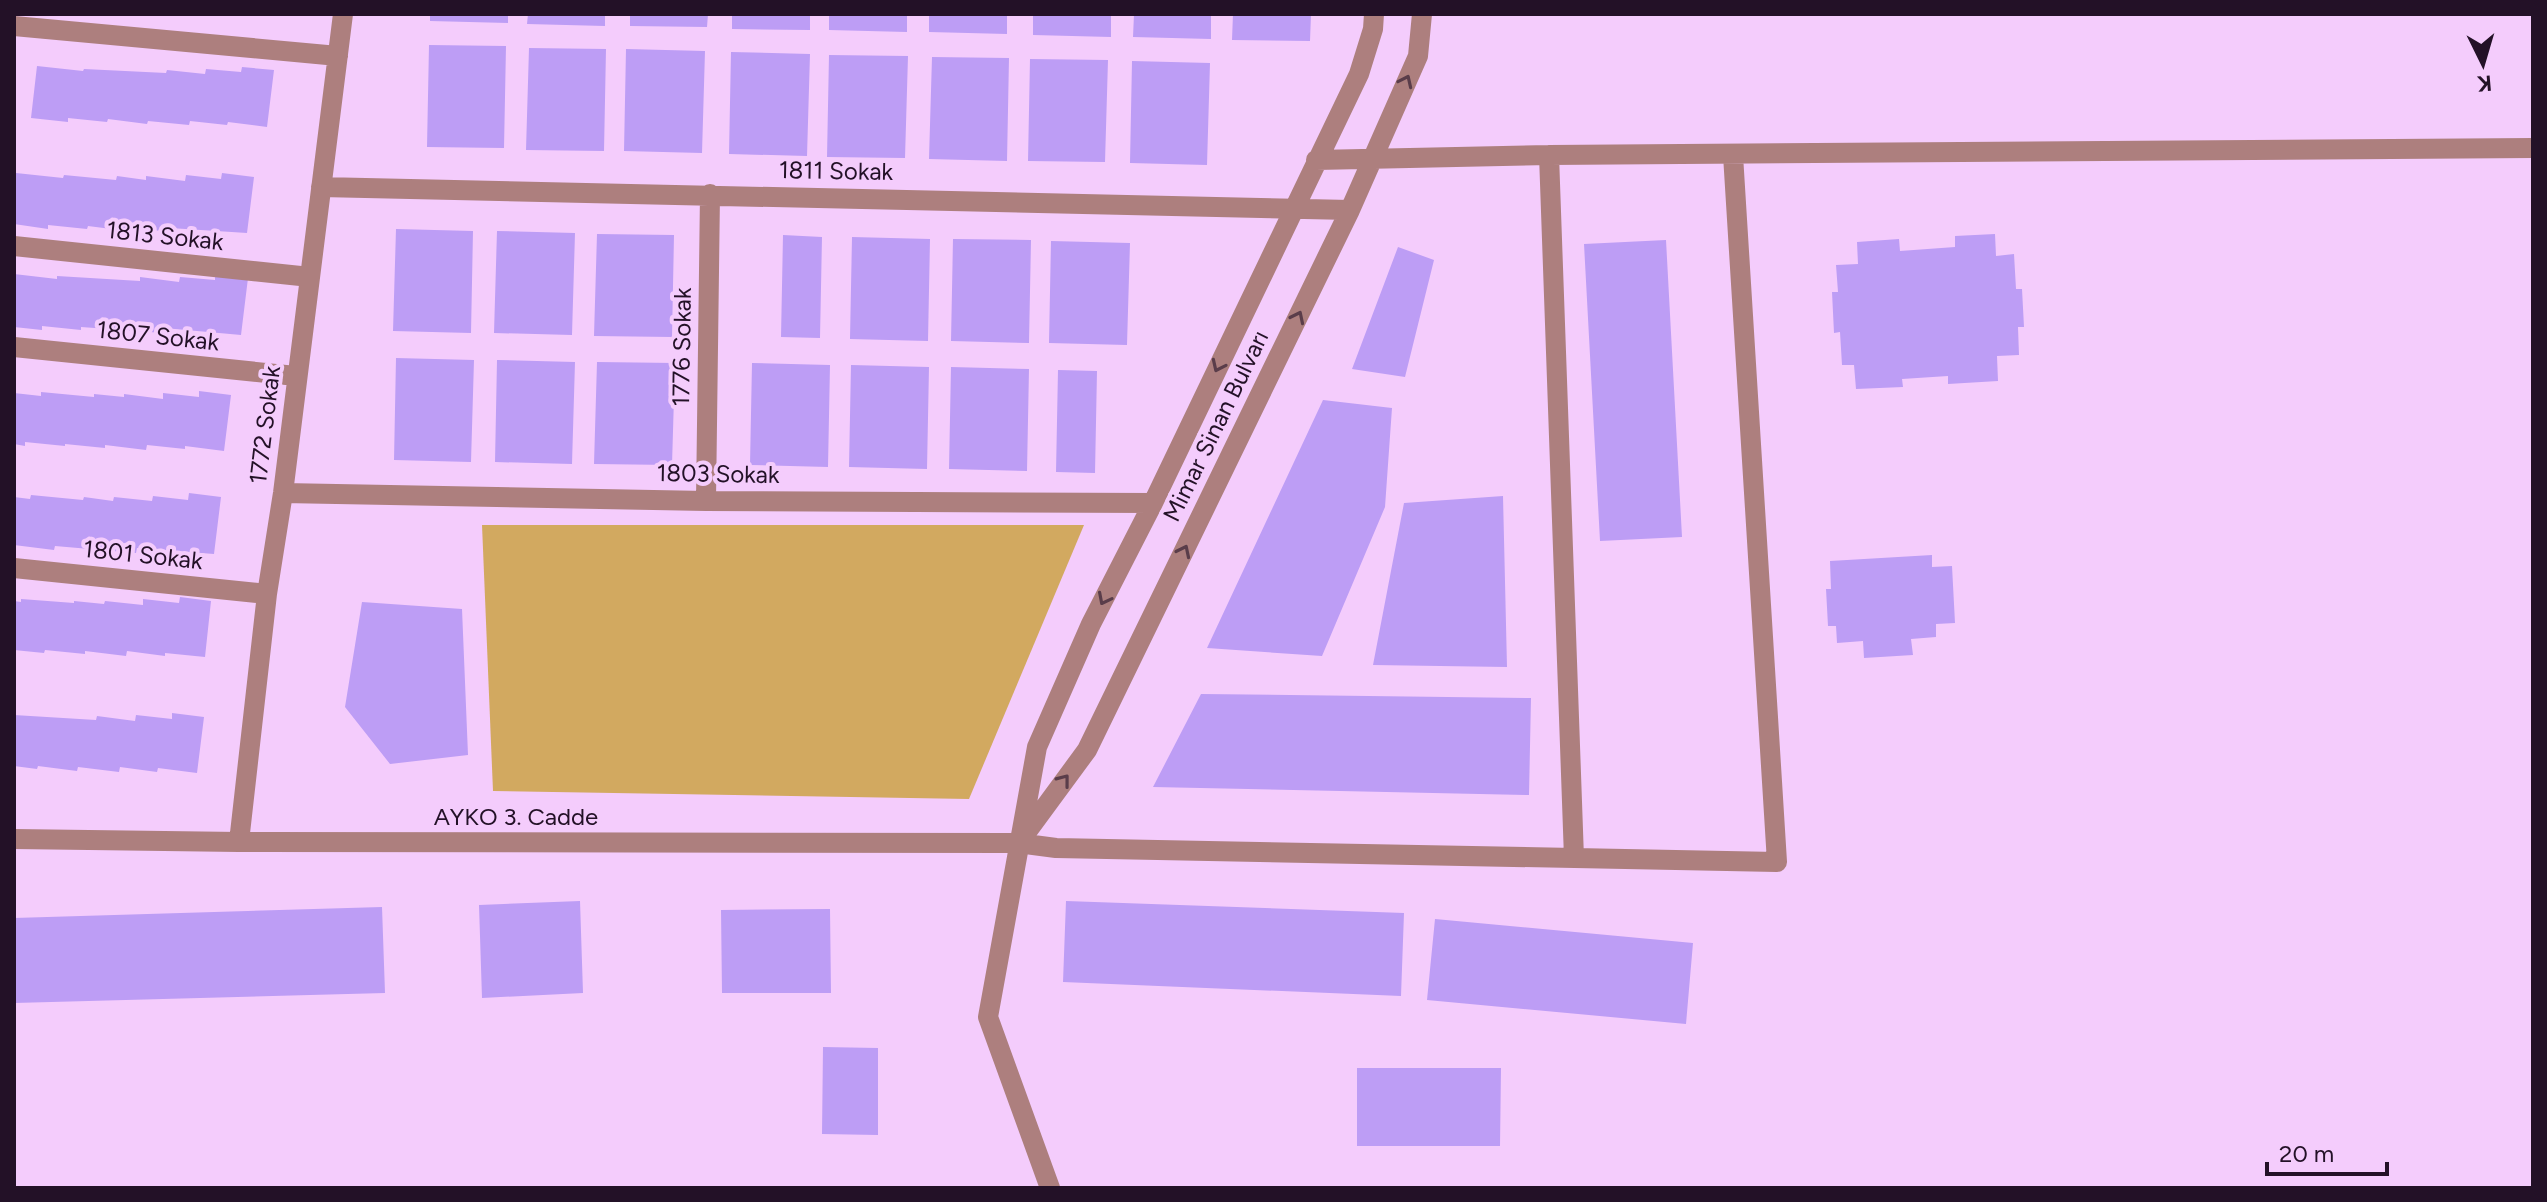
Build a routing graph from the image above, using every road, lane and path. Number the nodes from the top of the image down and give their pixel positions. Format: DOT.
graph roads {
  1 [pos="343,14"];
  2 [pos="1374,14"];
  3 [pos="1422,14"];
  4 [pos="14,26"];
  5 [pos="338,56"];
  6 [pos="2533,148"];
  7 [pos="1549,155"];
  8 [pos="1733,155"];
  9 [pos="1372,157"];
  10 [pos="1316,160"];
  11 [pos="321,187"];
  12 [pos="710,194"];
  13 [pos="1297,207"];
  14 [pos="1350,210"];
  15 [pos="14,246"];
  16 [pos="310,277"];
  17 [pos="14,347"];
  18 [pos="296,376"];
  19 [pos="283,493"];
  20 [pos="706,501"];
  21 [pos="1153,503"];
  22 [pos="14,568"];
  23 [pos="267,594"];
  24 [pos="14,839"];
  25 [pos="239,842"];
  26 [pos="1018,843"];
  27 [pos="1574,858"];
  28 [pos="1050,1188"];
  1 -- 5 [label="street, 1772 Sokak"];
  2 -- 10 [label="street, Mimar Sinan Bulvarı"];
  9 -- 3 [label="street, Mimar Sinan Bulvarı, one-way"];
  4 -- 5 [label="street"];
  5 -- 11 [label="street, 1772 Sokak"];
  6 -- 8 [label="street"];
  7 -- 8 [label="street"];
  7 -- 9 [label="street"];
  7 -- 27 [label="street"];
  8 -- 27 [label="street, AYKO 3. Cadde"];
  9 -- 10 [label="street"];
  9 -- 14 [label="street, Mimar Sinan Bulvarı"];
  10 -- 13 [label="street, Mimar Sinan Bulvarı"];
  11 -- 12 [label="street, 1811 Sokak"];
  11 -- 16 [label="street, 1772 Sokak"];
  12 -- 13 [label="street, 1811 Sokak"];
  12 -- 20 [label="street, 1776 Sokak"];
  13 -- 14 [label="street, 1811 Sokak"];
  13 -- 21 [label="street, Mimar Sinan Bulvarı, one-way"];
  26 -- 14 [label="street, Mimar Sinan Bulvarı, one-way"];
  15 -- 16 [label="street, 1813 Sokak"];
  16 -- 18 [label="street, 1772 Sokak"];
  17 -- 18 [label="street, 1807 Sokak"];
  18 -- 19 [label="street, 1772 Sokak"];
  19 -- 20 [label="street, 1803 Sokak"];
  19 -- 23 [label="street, 1772 Sokak"];
  20 -- 21 [label="street, 1803 Sokak"];
  21 -- 26 [label="street, Mimar Sinan Bulvarı, one-way"];
  22 -- 23 [label="street, 1801 Sokak"];
  23 -- 25 [label="street, 1772 Sokak"];
  24 -- 25 [label="street, AYKO 3. Cadde"];
  25 -- 26 [label="street, AYKO 3. Cadde"];
  26 -- 27 [label="street, AYKO 3. Cadde"];
  26 -- 28 [label="street, Mimar Sinan Bulvarı"];
}
